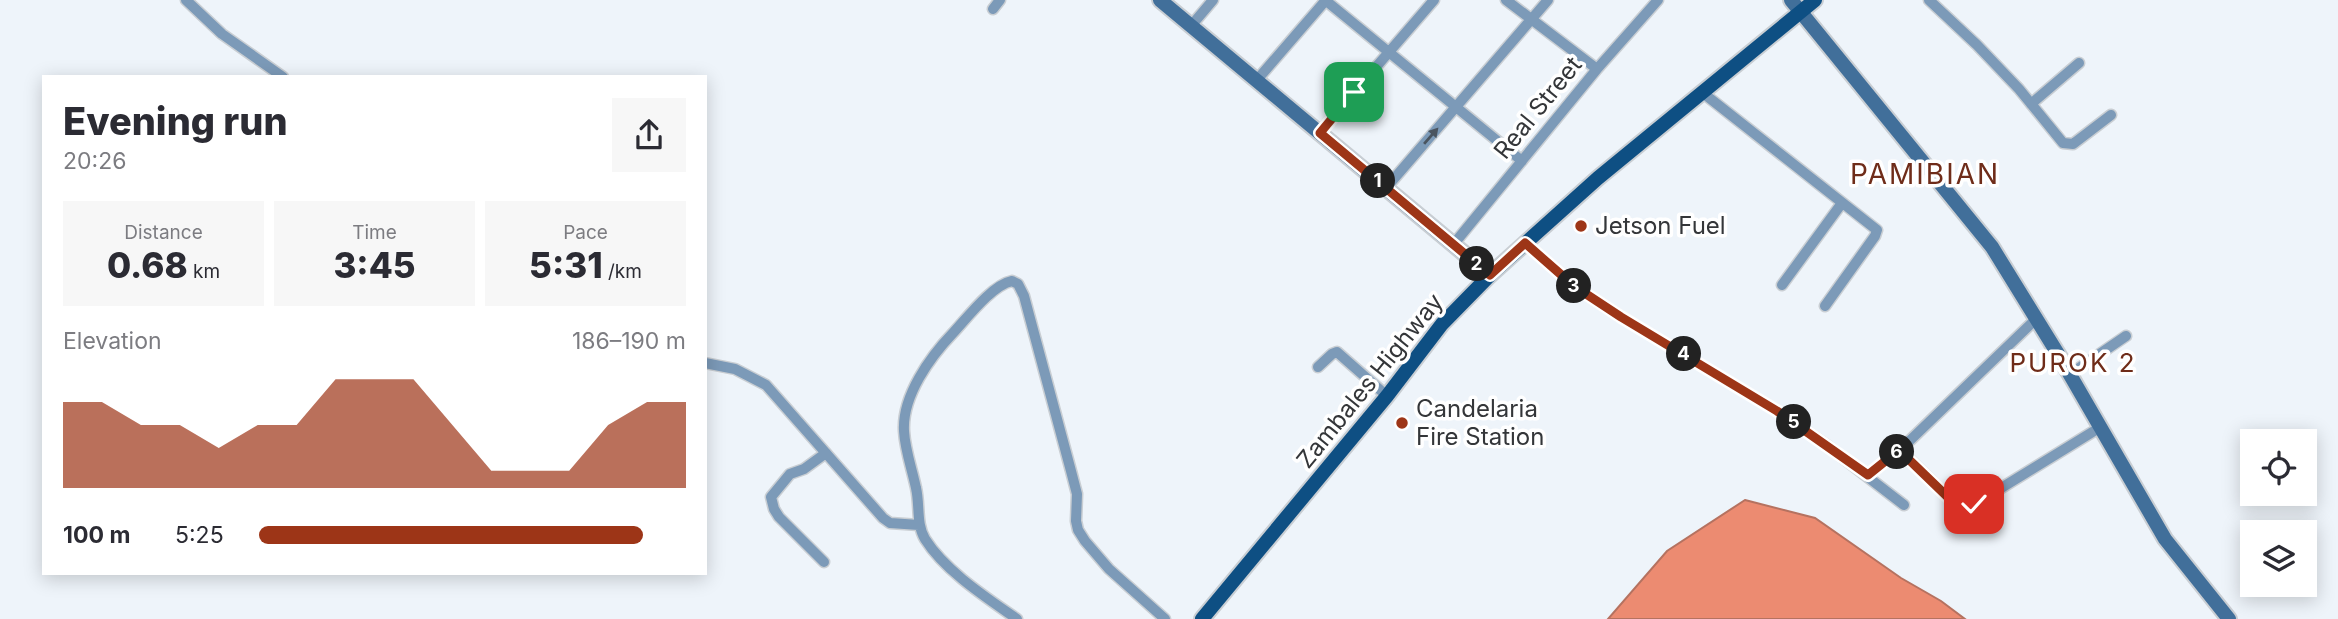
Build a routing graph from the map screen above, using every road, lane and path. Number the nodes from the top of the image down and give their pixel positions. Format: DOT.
graph roads {
  1 [pos="186,0"];
  2 [pos="1000,0"];
  3 [pos="1160,0"];
  4 [pos="1213,0"];
  5 [pos="1326,0"];
  6 [pos="1434,0"];
  7 [pos="1506,0"];
  8 [pos="1548,0"];
  9 [pos="1658,0"];
  10 [pos="1815,0"];
  11 [pos="1929,0"];
  12 [pos="1797,6"];
  13 [pos="993,9"];
  14 [pos="1531,19"];
  15 [pos="1191,26"];
  16 [pos="1389,51"];
  17 [pos="2079,63"];
  18 [pos="1597,69"];
  19 [pos="280,75"];
  20 [pos="1256,81"];
  21 [pos="1703,93"];
  22 [pos="2031,104"];
  23 [pos="1456,107"];
  24 [pos="2111,115"];
  25 [pos="1320,133"];
  26 [pos="1522,161"];
  27 [pos="1386,188"];
  28 [pos="1842,203"];
  29 [pos="1525,243"];
  30 [pos="1453,245"];
  31 [pos="1490,275"];
  32 [pos="1782,285"];
  33 [pos="1825,306"];
  34 [pos="2036,319"];
  35 [pos="2126,336"];
  36 [pos="707,363"];
  37 [pos="1318,367"];
  38 [pos="2070,375"];
  39 [pos="1387,396"];
  40 [pos="2099,428"];
  41 [pos="1899,450"];
  42 [pos="825,453"];
  43 [pos="1868,475"];
  44 [pos="1905,505"];
  45 [pos="919,525"];
  46 [pos="824,562"];
  47 [pos="1017,619"];
  48 [pos="1165,619"];
  49 [pos="1202,619"];
  50 [pos="2229,619"];
  1 -- 19 [label="street"];
  2 -- 13 [label="street"];
  3 -- 15 [label="street"];
  4 -- 15 [label="street"];
  5 -- 16 [label="street"];
  5 -- 20 [label="street"];
  6 -- 16 [label="street"];
  7 -- 14 [label="street"];
  8 -- 14 [label="street"];
  9 -- 18 [label="street, Real Street"];
  10 -- 12 [label="main road, Zambales Highway"];
  11 -- 22 [label="street"];
  12 -- 21 [label="main road, Zambales Highway"];
  12 -- 34 [label="street"];
  14 -- 18 [label="street"];
  14 -- 23 [label="street"];
  15 -- 20 [label="street"];
  16 -- 23 [label="street"];
  16 -- 25 [label="street"];
  17 -- 22 [label="street"];
  18 -- 26 [label="street, Real Street"];
  20 -- 25 [label="street"];
  21 -- 28 [label="street"];
  21 -- 29 [label="main road, Zambales Highway"];
  22 -- 24 [label="street"];
  23 -- 26 [label="street"];
  27 -- 23 [label="street, one-way"];
  25 -- 27 [label="street"];
  26 -- 30 [label="street, Real Street"];
  27 -- 30 [label="street"];
  28 -- 32 [label="street"];
  28 -- 33 [label="street"];
  29 -- 31 [label="main road, Zambales Highway"];
  29 -- 43 [label="street"];
  30 -- 31 [label="street"];
  31 -- 39 [label="main road, Zambales Highway"];
  34 -- 38 [label="street"];
  34 -- 41 [label="street"];
  35 -- 38 [label="street"];
  36 -- 42 [label="street"];
  37 -- 39 [label="street"];
  38 -- 40 [label="street"];
  39 -- 49 [label="main road, Zambales Highway"];
  40 -- 41 [label="street"];
  40 -- 50 [label="street"];
  41 -- 43 [label="street"];
  42 -- 45 [label="street"];
  42 -- 46 [label="street"];
  43 -- 44 [label="street"];
  45 -- 47 [label="street"];
  45 -- 48 [label="street"];
}
